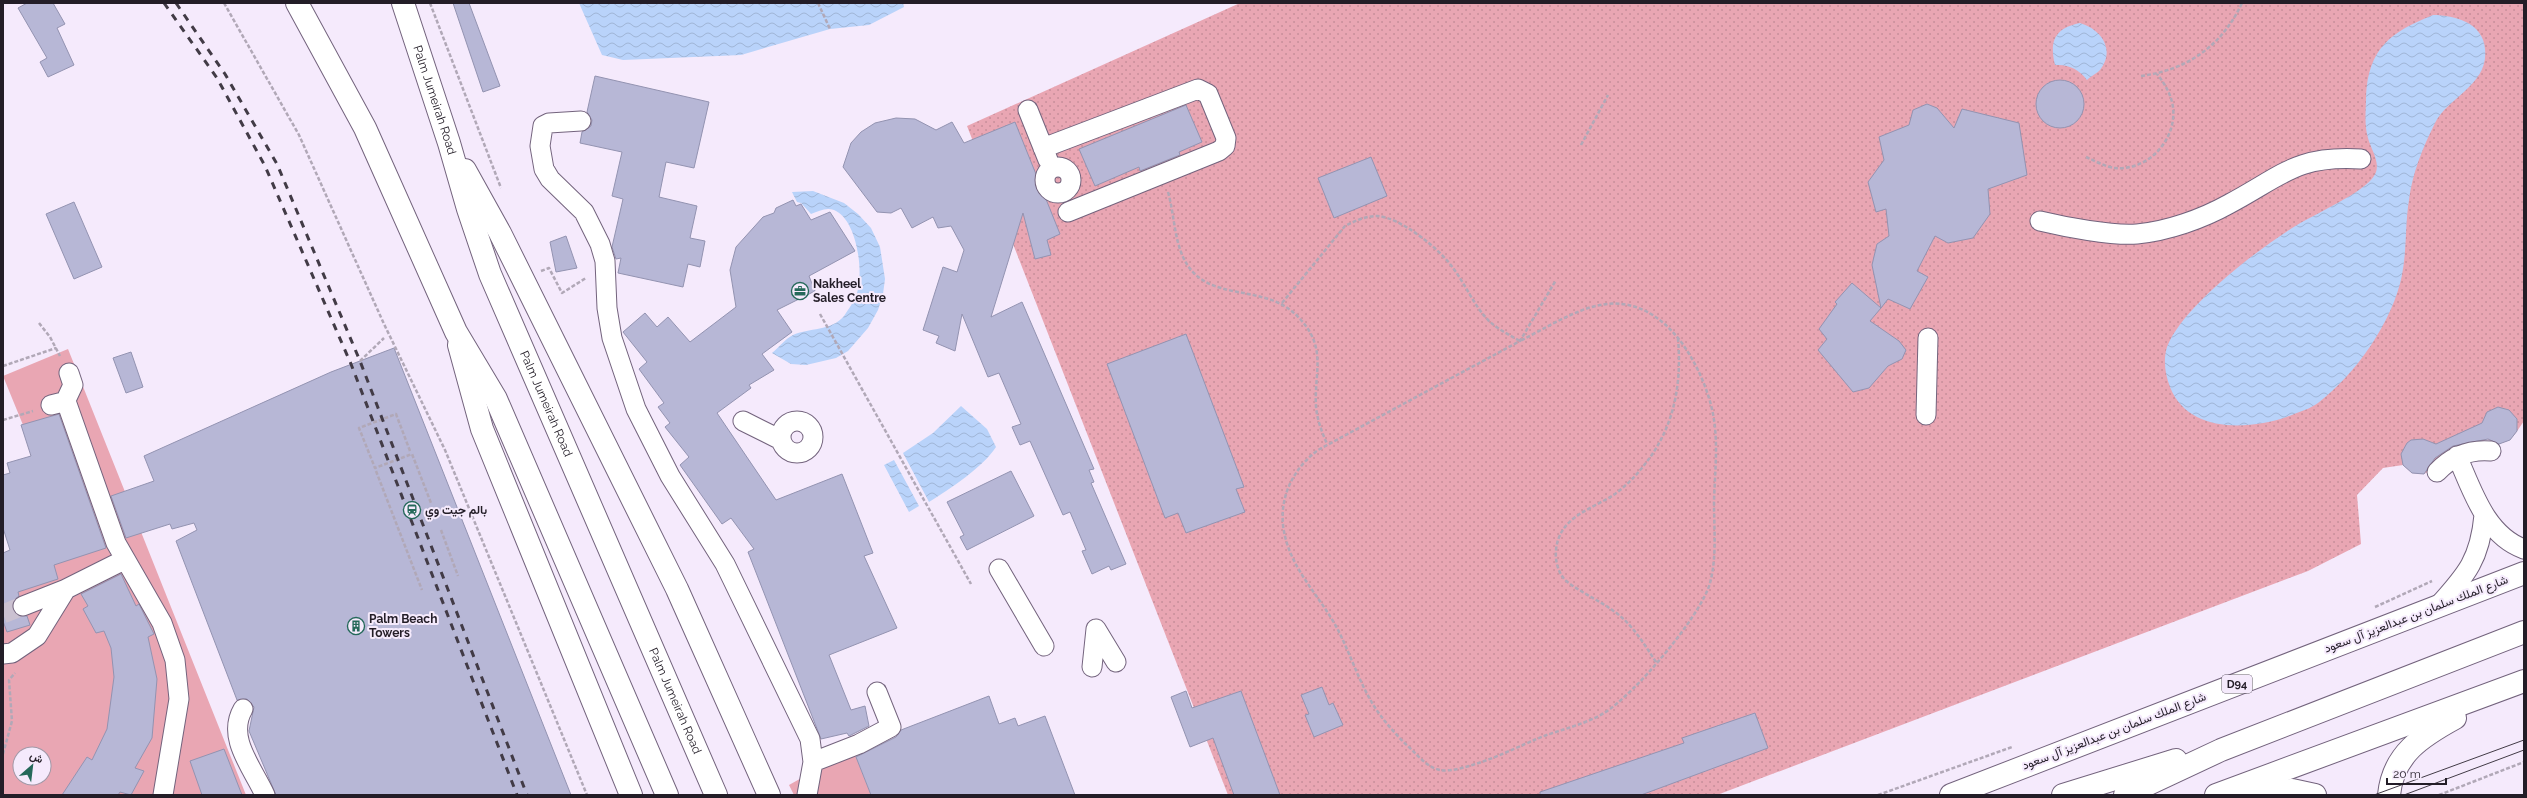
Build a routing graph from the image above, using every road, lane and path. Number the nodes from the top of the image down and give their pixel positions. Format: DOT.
graph roads {
  1 [pos="224,3"];
  2 [pos="297,3"];
  3 [pos="403,3"];
  4 [pos="430,3"];
  5 [pos="818,3"];
  6 [pos="2242,3"];
  7 [pos="830,29"];
  8 [pos="2157,74"];
  9 [pos="2141,76"];
  10 [pos="1608,95"];
  11 [pos="1028,110"];
  12 [pos="580,121"];
  13 [pos="449,143"];
  14 [pos="1581,145"];
  15 [pos="1043,148"];
  16 [pos="2086,157"];
  17 [pos="2361,159"];
  18 [pos="1052,169"];
  19 [pos="1163,174"];
  20 [pos="502,192"];
  21 [pos="1068,212"];
  22 [pos="2040,221"];
  23 [pos="605,266"];
  24 [pos="535,273"];
  25 [pos="1556,280"];
  26 [pos="1282,304"];
  27 [pos="820,314"];
  28 [pos="39,323"];
  29 [pos="456,332"];
  30 [pos="384,338"];
  31 [pos="1678,338"];
  32 [pos="1928,338"];
  33 [pos="1520,341"];
  34 [pos="56,348"];
  35 [pos="360,361"];
  36 [pos="3,366"];
  37 [pos="69,373"];
  38 [pos="58,404"];
  39 [pos="1926,415"];
  40 [pos="3,420"];
  41 [pos="744,422"];
  42 [pos="781,440"];
  43 [pos="1327,444"];
  44 [pos="410,451"];
  45 [pos="2491,451"];
  46 [pos="2457,456"];
  47 [pos="376,471"];
  48 [pos="2437,472"];
  49 [pos="431,503"];
  50 [pos="2484,515"];
  51 [pos="441,530"];
  52 [pos="2524,549"];
  53 [pos="124,560"];
  54 [pos="999,569"];
  55 [pos="2524,573"];
  56 [pos="458,576"];
  57 [pos="2438,579"];
  58 [pos="971,584"];
  59 [pos="66,589"];
  60 [pos="422,590"];
  61 [pos="23,606"];
  62 [pos="2438,606"];
  63 [pos="2373,607"];
  64 [pos="2524,632"];
  65 [pos="1044,646"];
  66 [pos="22,647"];
  67 [pos="3,654"];
  68 [pos="1116,662"];
  69 [pos="1656,662"];
  70 [pos="1092,667"];
  71 [pos="2519,683"];
  72 [pos="877,692"];
  73 [pos="242,709"];
  74 [pos="2018,745"];
  75 [pos="2221,750"];
  76 [pos="3,754"];
  77 [pos="813,762"];
  78 [pos="2524,762"];
  79 [pos="163,795"];
  80 [pos="265,795"];
  81 [pos="587,795"];
  82 [pos="631,795"];
  83 [pos="667,795"];
  84 [pos="716,795"];
  85 [pos="769,795"];
  86 [pos="807,795"];
  87 [pos="1878,795"];
  88 [pos="1951,795"];
  89 [pos="2063,795"];
  90 [pos="2125,795"];
  91 [pos="2216,795"];
  92 [pos="2242,795"];
  93 [pos="2315,795"];
  94 [pos="2389,795"];
  95 [pos="2439,795"];
  1 -- 81 [label="path"];
  2 -- 29 [label="main road"];
  3 -- 13 [label="main road, Palm Jumeirah Road"];
  4 -- 20 [label="path"];
  5 -- 7 [label="path"];
  6 -- 8 [label="path"];
  8 -- 9 [label="path"];
  8 -- 16 [label="path"];
  10 -- 14 [label="path"];
  11 -- 15 [label="lane"];
  12 -- 23 [label="lane"];
  13 -- 84 [label="main road, Palm Jumeirah Road"];
  13 -- 85 [label="main road"];
  15 -- 18 [label="lane"];
  15 -- 19 [label="lane"];
  17 -- 22 [label="lane"];
  19 -- 21 [label="lane"];
  19 -- 26 [label="path"];
  23 -- 24 [label="path"];
  23 -- 77 [label="lane"];
  25 -- 33 [label="path"];
  26 -- 33 [label="path"];
  26 -- 43 [label="path"];
  27 -- 58 [label="path"];
  28 -- 34 [label="path"];
  29 -- 82 [label="main road"];
  29 -- 83 [label="main road"];
  30 -- 35 [label="path"];
  31 -- 33 [label="path"];
  31 -- 69 [label="path"];
  31 -- 69 [label="path"];
  32 -- 39 [label="lane"];
  33 -- 43 [label="path"];
  34 -- 36 [label="path"];
  34 -- 37 [label="path"];
  37 -- 38 [label="lane"];
  38 -- 40 [label="path"];
  38 -- 53 [label="lane"];
  41 -- 42 [label="lane"];
  43 -- 69 [label="path"];
  44 -- 49 [label="path"];
  45 -- 46 [label="lane"];
  46 -- 48 [label="lane"];
  46 -- 50 [label="lane"];
  47 -- 60 [label="path"];
  50 -- 52 [label="lane"];
  50 -- 62 [label="lane"];
  51 -- 56 [label="path"];
  53 -- 59 [label="lane"];
  53 -- 79 [label="lane"];
  54 -- 65 [label="lane"];
  55 -- 62 [label="main road, شارع الملك سلمان بن عبدالعزيز آل سعود / D94"];
  57 -- 63 [label="path"];
  59 -- 61 [label="lane"];
  59 -- 66 [label="lane"];
  62 -- 88 [label="main road, شارع الملك سلمان بن عبدالعزيز آل سعود / D94"];
  64 -- 75 [label="main road"];
  66 -- 67 [label="lane"];
  66 -- 76 [label="path"];
  68 -- 70 [label="lane"];
  71 -- 91 [label="main road"];
  71 -- 94 [label="main road"];
  72 -- 77 [label="lane"];
  73 -- 80 [label="lane"];
  74 -- 87 [label="path"];
  75 -- 89 [label="main road"];
  75 -- 90 [label="main road"];
  77 -- 86 [label="lane"];
  78 -- 95 [label="path"];
  92 -- 93 [label="main road"];
}
